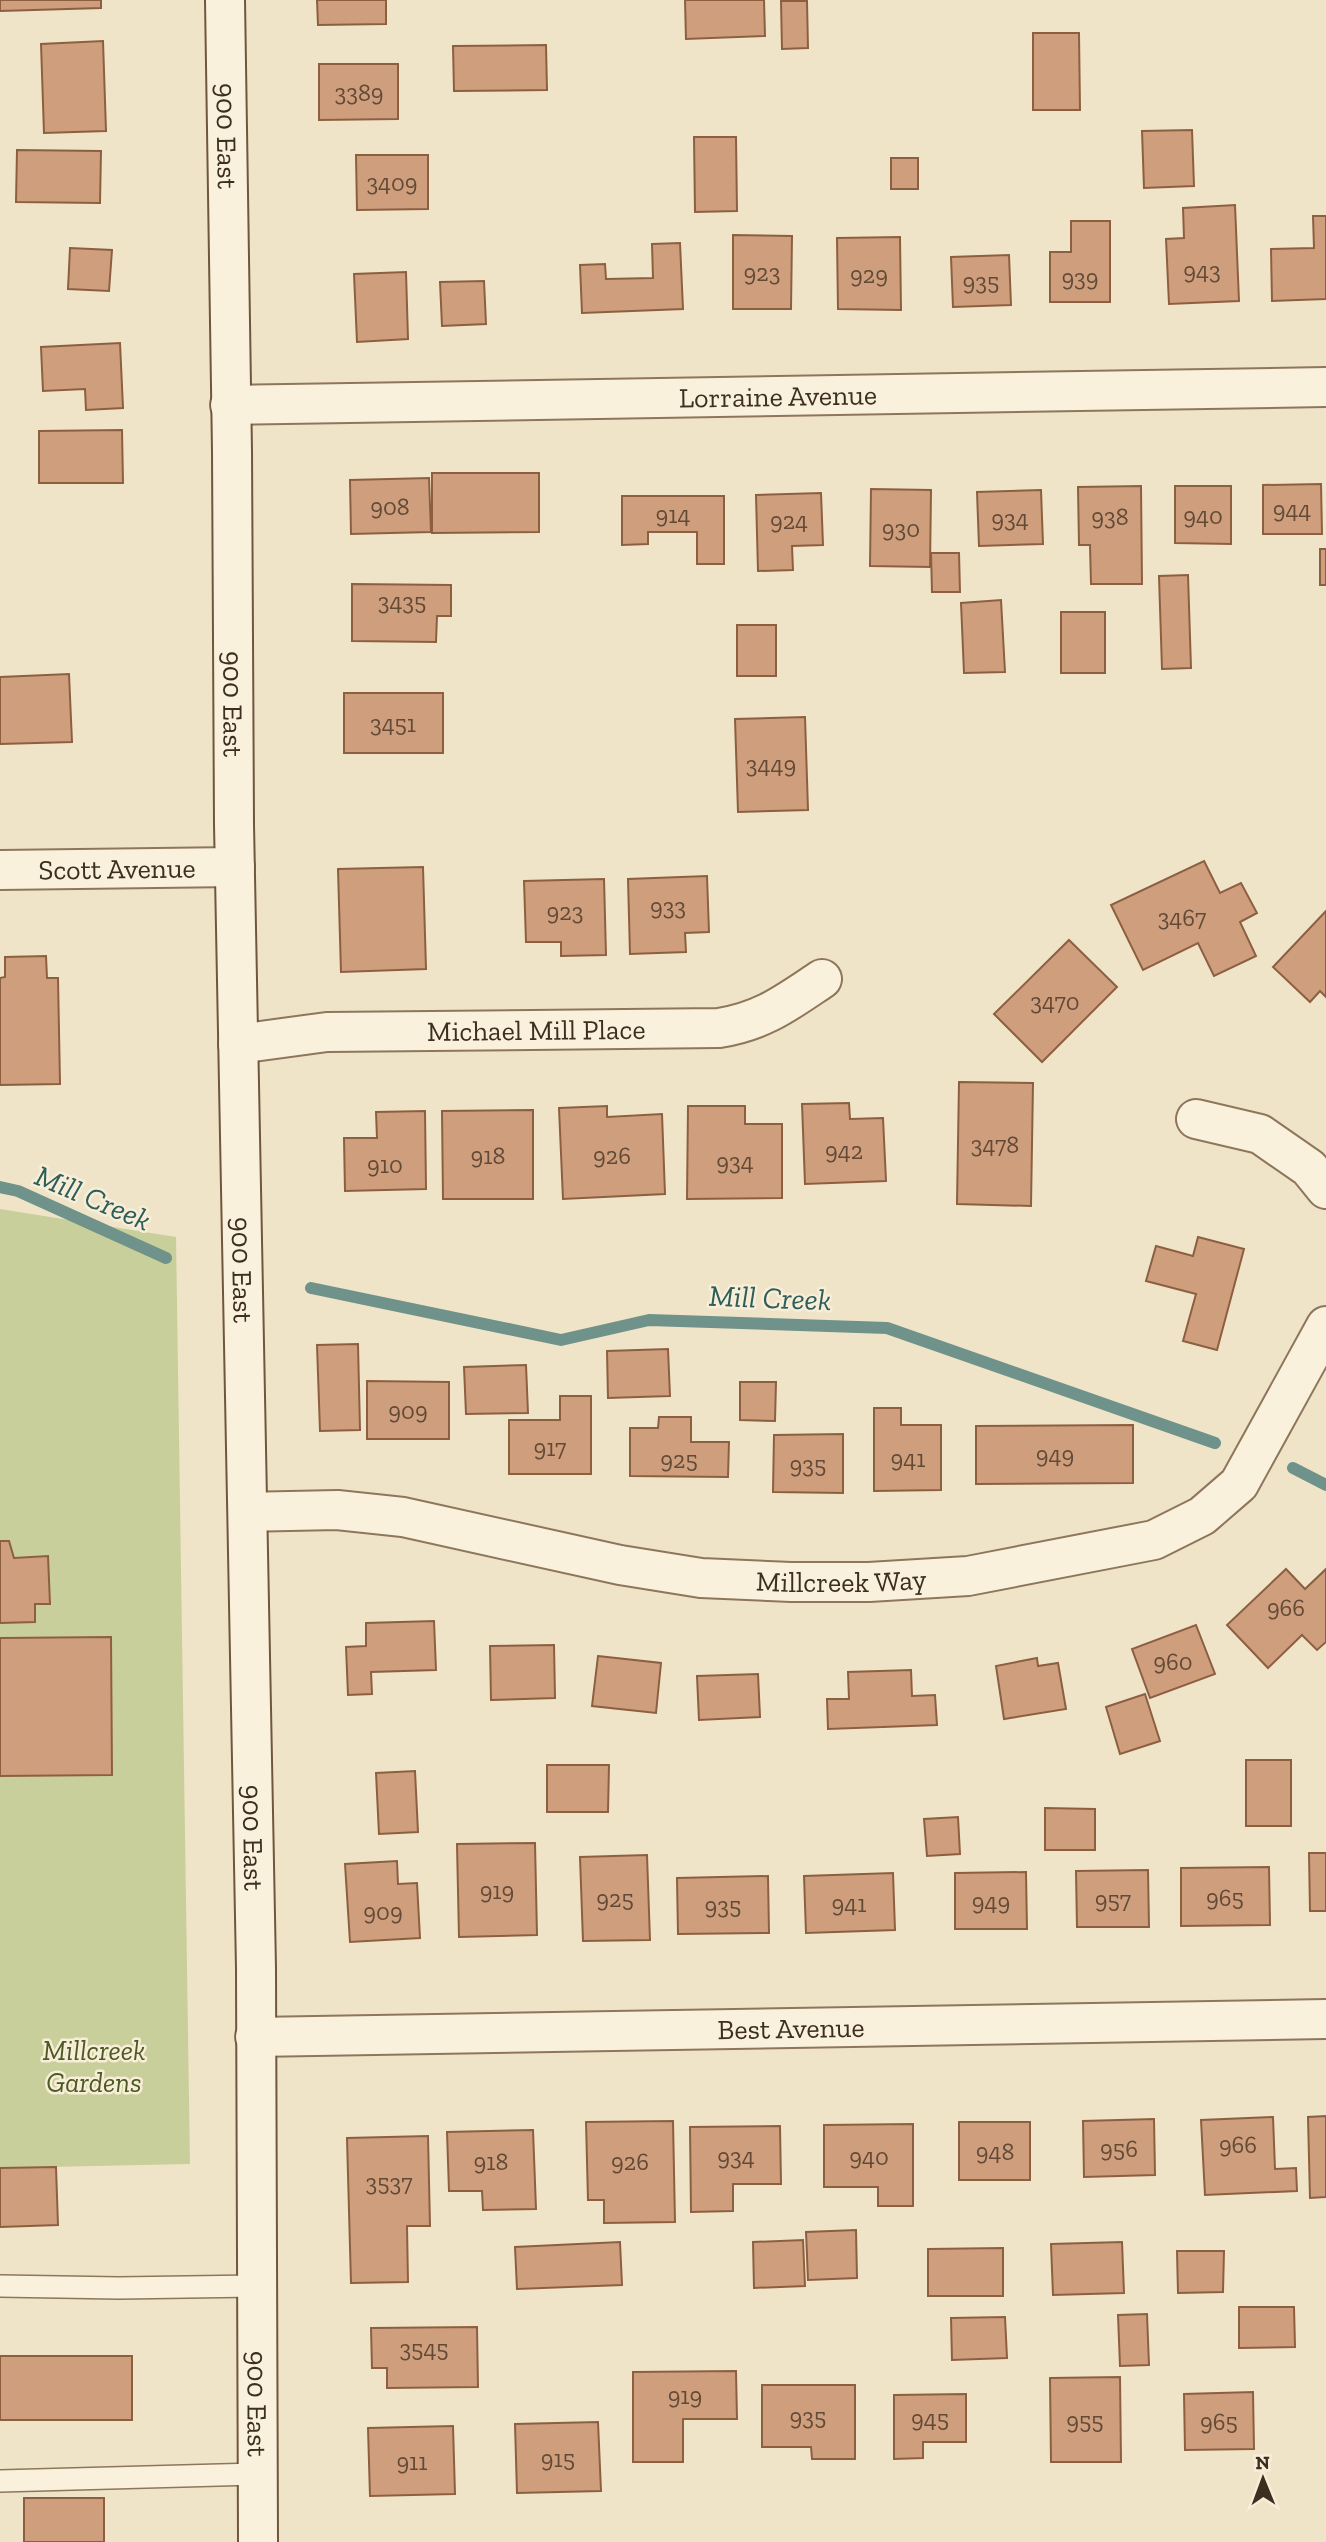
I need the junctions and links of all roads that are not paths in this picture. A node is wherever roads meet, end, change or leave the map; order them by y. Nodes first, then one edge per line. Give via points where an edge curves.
1 (225, 0) edge
2 (1326, 387) edge
3 (230, 405) junction
4 (235, 867) junction
5 (0, 870) edge
6 (822, 979) dead end
7 (238, 1044) junction
8 (1196, 1119) dead end
9 (1326, 1189) edge
10 (1326, 1326) edge
11 (248, 1512) junction
12 (1326, 2019) edge
13 (256, 2037) junction
14 (0, 2286) edge
15 (256, 2286) junction
16 (258, 2474) junction
17 (0, 2481) edge
18 (258, 2542) edge

1 - 3 street, 900 East
2 - 3 street, Lorraine Avenue
3 - 4 street, 900 East
4 - 5 street, Scott Avenue
4 - 7 street, 900 East
6 - 7 street, Michael Mill Place via 764,1016 719,1028 327,1032
7 - 11 street, 900 East
8 - 9 street via 1260,1134 1309,1168
10 - 11 street, Millcreek Way via 1240,1483 1202,1516 1154,1540 981,1574 856,1582 701,1578 620,1565 403,1517 337,1510
11 - 13 street, 900 East
12 - 13 street, Best Avenue
13 - 15 street, 900 East
14 - 15 lane
15 - 16 street, 900 East
16 - 17 lane
16 - 18 street, 900 East

